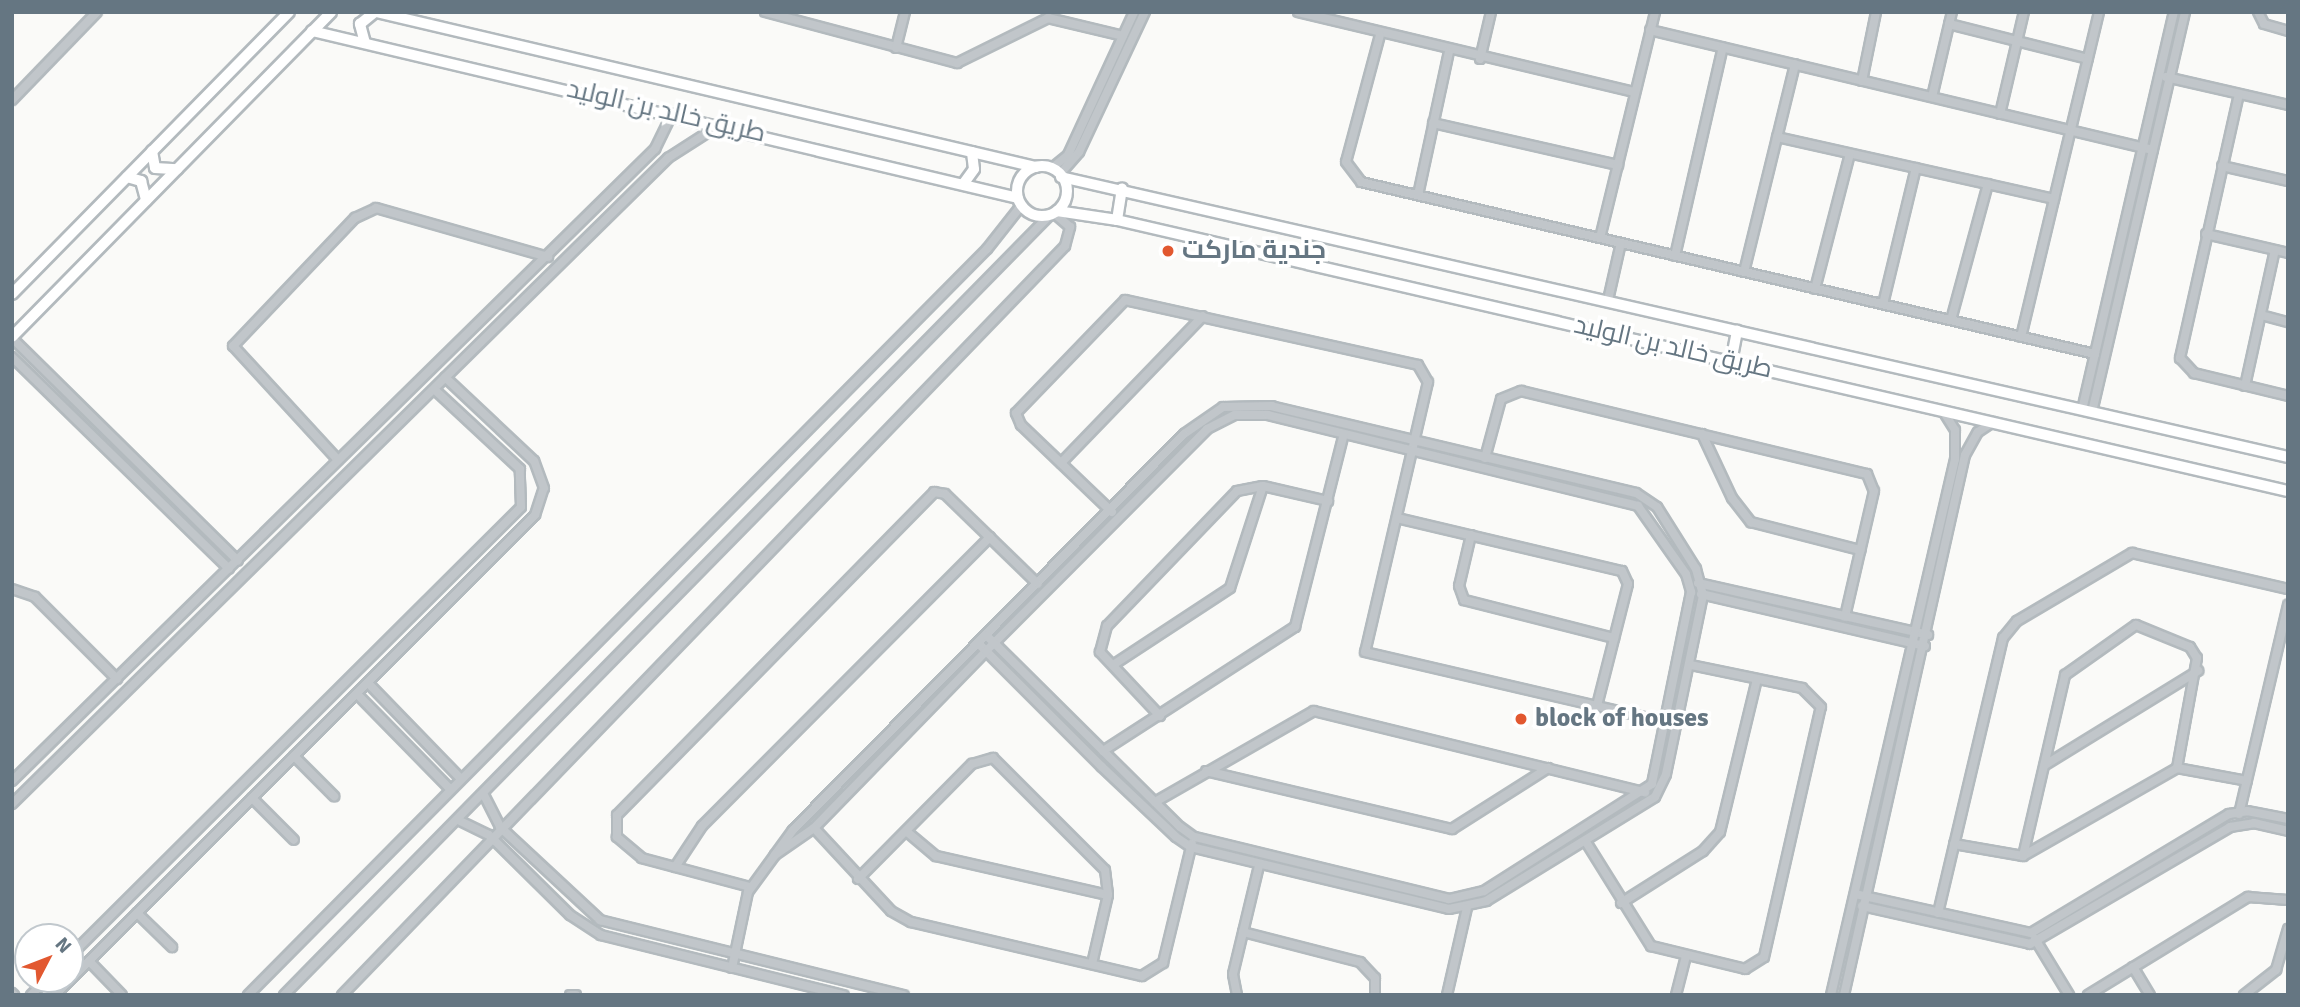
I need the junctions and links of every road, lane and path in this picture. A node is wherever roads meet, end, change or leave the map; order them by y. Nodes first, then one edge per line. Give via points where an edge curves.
1 (97, 12) edge
2 (289, 12) edge
3 (331, 12) edge
4 (375, 12) edge
5 (765, 12) edge
6 (905, 12) edge
7 (1134, 12) edge
8 (1145, 12) edge
9 (1298, 12) edge
10 (1490, 12) edge
11 (1655, 12) edge
12 (1876, 12) edge
13 (1952, 12) edge
14 (2024, 12) edge
15 (2099, 12) edge
16 (2174, 12) edge
17 (2185, 12) edge
18 (2258, 12) edge
19 (1323, 16) edge
20 (1949, 24) junction
21 (1650, 30) junction
22 (312, 31) junction
23 (2288, 31) edge
24 (1380, 35) junction
25 (1124, 36) junction
26 (2017, 41) junction
27 (365, 43) junction
28 (1723, 47) junction
29 (896, 48) junction
30 (1449, 52) junction
31 (1480, 59) junction
32 (2088, 59) junction
33 (1795, 64) junction
34 (2160, 75) junction
35 (2170, 78) junction
36 (1862, 81) junction
37 (1635, 92) junction
38 (2239, 94) junction
39 (1932, 97) junction
40 (12, 100) edge
41 (2288, 105) edge
42 (672, 114) junction
43 (2000, 114) junction
44 (1433, 123) junction
45 (720, 125) junction
46 (2070, 130) junction
47 (1777, 137) junction
48 (2143, 148) junction
49 (2153, 150) junction
50 (152, 151) junction
51 (972, 152) junction
52 (1850, 154) junction
53 (1618, 165) junction
54 (2222, 166) junction
55 (1035, 167) junction
56 (1916, 168) junction
57 (177, 169) junction
58 (1058, 173) junction
59 (127, 177) junction
60 (624, 180) junction
61 (2288, 181) edge
62 (964, 183) junction
63 (1988, 184) junction
64 (1122, 188) junction
65 (634, 191) junction
66 (1418, 195) junction
67 (2054, 199) junction
68 (146, 200) junction
69 (1019, 202) junction
70 (1054, 213) junction
71 (1117, 220) junction
72 (2206, 234) junction
73 (1600, 238) junction
74 (1622, 243) junction
75 (2275, 250) junction
76 (2288, 253) edge
77 (1675, 256) junction
78 (548, 257) junction
79 (1744, 272) junction
80 (1815, 289) junction
81 (12, 294) edge
82 (1608, 300) junction
83 (1883, 304) junction
84 (2260, 315) junction
85 (1203, 316) junction
86 (1951, 320) junction
87 (2288, 322) edge
88 (1737, 331) junction
89 (12, 337) edge
90 (2021, 337) junction
91 (2095, 354) junction
92 (12, 357) edge
93 (1731, 362) junction
94 (446, 377) junction
95 (2245, 386) junction
96 (434, 389) junction
97 (2288, 396) edge
98 (1943, 411) junction
99 (2087, 411) junction
100 (1993, 422) junction
101 (1344, 434) junction
102 (1702, 434) junction
103 (1416, 441) junction
104 (1413, 450) junction
105 (1462, 452) junction
106 (2288, 457) edge
107 (1485, 458) junction
108 (338, 460) junction
109 (1460, 462) junction
110 (1061, 463) junction
111 (1263, 486) junction
112 (2288, 491) edge
113 (1328, 501) junction
114 (1110, 510) junction
115 (1397, 517) junction
116 (1118, 518) junction
117 (1471, 535) junction
118 (990, 537) junction
119 (1860, 550) junction
120 (237, 561) junction
121 (229, 569) junction
122 (1690, 582) junction
123 (1038, 584) junction
124 (1702, 584) junction
125 (12, 589) edge
126 (2288, 589) edge
127 (1691, 592) junction
128 (436, 594) junction
129 (1703, 595) junction
130 (447, 604) junction
131 (2288, 605) edge
132 (1845, 617) junction
133 (1915, 632) junction
134 (1928, 635) junction
135 (986, 636) junction
136 (1614, 638) junction
137 (993, 643) junction
138 (1912, 643) junction
139 (979, 644) junction
140 (1925, 646) junction
141 (986, 651) junction
142 (1691, 665) junction
143 (1113, 666) junction
144 (2198, 671) junction
145 (117, 679) junction
146 (1757, 679) junction
147 (368, 683) junction
148 (357, 694) junction
149 (1597, 706) junction
150 (1160, 716) junction
151 (1667, 723) junction
152 (1677, 725) junction
153 (1103, 751) junction
154 (294, 756) junction
155 (265, 763) junction
156 (2045, 765) junction
157 (1548, 768) junction
158 (2177, 768) junction
159 (1206, 771) junction
160 (276, 774) junction
161 (460, 778) junction
162 (12, 781) edge
163 (2247, 781) junction
164 (450, 789) junction
165 (1645, 792) junction
166 (484, 794) junction
167 (334, 796) dead end
168 (252, 798) junction
169 (1155, 802) junction
170 (12, 804) edge
171 (2240, 811) junction
172 (2288, 819) edge
173 (458, 820) junction
174 (2236, 824) junction
175 (500, 827) junction
176 (814, 828) junction
177 (906, 831) junction
178 (2288, 831) edge
179 (1194, 837) junction
180 (492, 838) junction
181 (294, 840) dead end
182 (1586, 842) junction
183 (1954, 844) junction
184 (1191, 847) junction
185 (775, 856) junction
186 (2023, 856) junction
187 (1259, 866) junction
188 (674, 867) junction
189 (1520, 870) junction
190 (858, 879) junction
191 (1526, 879) junction
192 (556, 882) junction
193 (750, 887) junction
194 (547, 892) junction
195 (1855, 894) junction
196 (1108, 895) junction
197 (1867, 897) junction
198 (2288, 900) edge
199 (1621, 903) junction
200 (1853, 904) junction
201 (1864, 907) junction
202 (1467, 908) junction
203 (138, 913) junction
204 (1938, 913) junction
205 (2288, 929) edge
206 (1243, 932) junction
207 (2031, 933) junction
208 (84, 942) edge
209 (2037, 943) junction
210 (172, 947) dead end
211 (734, 955) junction
212 (1686, 956) junction
213 (89, 961) junction
214 (1092, 964) junction
215 (2133, 967) junction
216 (732, 968) junction
217 (843, 980) junction
218 (853, 983) junction
219 (841, 994) edge
220 (55, 995) edge
221 (122, 995) edge
222 (248, 995) edge
223 (285, 995) edge
224 (342, 995) edge
225 (570, 995) edge
226 (576, 995) edge
227 (850, 995) edge
228 (904, 995) edge
229 (1237, 995) edge
230 (1375, 995) edge
231 (1447, 995) edge
232 (1676, 995) edge
233 (1831, 995) edge
234 (1844, 995) edge
235 (2069, 995) edge
236 (2088, 995) edge
237 (2150, 995) edge
238 (2244, 995) edge

1 - 40 street
2 - 50 street
3 - 22 street
4 - 27 street via 360,24
4 - 51 street, طريق خالد بن الوليد
5 - 29 street
6 - 29 street
7 - 25 street
8 - 58 street via 1079,152
9 - 19 street
10 - 31 street
11 - 21 street
12 - 36 street
13 - 20 street
14 - 26 street
15 - 32 street
16 - 34 street
17 - 35 street
18 - 23 street via 2263,24
19 - 24 street
20 - 26 street
20 - 39 street
21 - 28 street
21 - 37 street
22 - 27 street, طريق خالد بن الوليد
22 - 57 street
24 - 30 street
24 - 66 street via 1348,169 1361,182
25 - 29 street via 1048,18 964,63
25 - 58 street
26 - 32 street
26 - 43 street
27 - 42 street, طريق خالد بن الوليد
28 - 33 street
28 - 77 street
30 - 31 street
30 - 44 street
31 - 37 street
32 - 46 street
33 - 36 street
33 - 47 street
34 - 35 street
34 - 48 street
35 - 38 street
35 - 49 street
36 - 39 street
37 - 53 street
38 - 41 street
38 - 54 street
39 - 43 street
42 - 45 street, طريق خالد بن الوليد
42 - 60 street via 655,149
43 - 46 street
44 - 53 street
44 - 66 street
45 - 62 street, طريق خالد بن الوليد
45 - 65 street via 692,138
46 - 48 street
46 - 67 street
47 - 52 street
47 - 79 street
48 - 49 street
48 - 91 street
49 - 99 street
50 - 57 street via 155,168
50 - 59 street
51 - 55 street, طريق خالد بن الوليد
51 - 62 street via 974,169
52 - 56 street
52 - 80 street
53 - 73 street
54 - 61 street
54 - 72 street
55 - 58 street
55 - 69 street via 1018,182
56 - 63 street
56 - 83 street
57 - 68 street
58 - 64 street, طريق خالد بن الوليد
58 - 70 street via 1067,191
59 - 68 street via 141,181
59 - 81 street
60 - 65 street
60 - 78 street
62 - 69 street, طريق خالد بن الوليد
63 - 67 street
63 - 86 street
64 - 71 street
64 - 82 street, طريق خالد بن الوليد
65 - 94 street
66 - 73 street
67 - 90 street
68 - 89 street
69 - 70 street via 1034,215
69 - 161 street via 987,249
70 - 71 street, طريق خالد بن الوليد
70 - 166 street
70 - 175 street via 1070,227 1065,246
71 - 93 street, طريق خالد بن الوليد
72 - 75 street
72 - 95 street via 2180,358 2194,373
73 - 74 street
74 - 77 street
74 - 82 street
75 - 76 street
75 - 84 street
77 - 79 street
78 - 108 street
78 - 108 street via 376,208 355,218 233,346
79 - 80 street
80 - 83 street
82 - 88 street, طريق خالد بن الوليد
83 - 86 street
84 - 87 street
84 - 95 street
85 - 103 street via 1418,365 1428,382
85 - 110 street
85 - 110 street via 1125,300 1059,363 1016,413
86 - 90 street
88 - 93 street
88 - 99 street, طريق خالد بن الوليد
89 - 120 street
90 - 91 street
91 - 99 street
92 - 121 street
93 - 98 street, طريق خالد بن الوليد
94 - 96 street
94 - 130 street via 534,461 544,488 535,515
95 - 97 street
96 - 128 street via 520,469 525,494 512,519
96 - 170 street
98 - 100 street, طريق خالد بن الوليد
98 - 133 street via 1955,430 1956,452
99 - 106 street, طريق خالد بن الوليد
100 - 112 street, طريق خالد بن الوليد
100 - 134 street via 1972,439 1965,456
101 - 104 street
101 - 113 street
101 - 116 street via 1255,413 1219,421
102 - 107 street via 1513,391 1501,400
102 - 119 street via 1732,498 1751,522
102 - 119 street via 1867,474 1874,491
103 - 104 street
103 - 105 street
103 - 114 street via 1272,406 1234,404 1198,421
104 - 109 street
104 - 115 street
105 - 107 street
105 - 109 street
107 - 124 street via 1644,496 1657,506
108 - 120 street
109 - 122 street via 1638,506
110 - 114 street
111 - 113 street
111 - 143 street via 1230,588
111 - 143 street via 1237,491 1107,626 1098,642
113 - 150 street via 1290,633
114 - 116 street
114 - 123 street
115 - 117 street
115 - 149 street via 1366,652
116 - 137 street
117 - 136 street via 1459,586 1464,600
117 - 136 street via 1622,571 1628,584
118 - 123 street
118 - 188 street via 702,826
118 - 188 street via 945,494 934,492 622,809 615,830 626,848
119 - 132 street
120 - 121 street
121 - 145 street
122 - 124 street
122 - 127 street
123 - 135 street
124 - 129 street
124 - 132 street
125 - 145 street via 35,597
126 - 183 street via 2132,553 2017,621 2003,638
127 - 129 street
127 - 151 street
128 - 130 street
128 - 155 street
129 - 138 street
129 - 142 street
130 - 147 street
131 - 163 street
132 - 133 street
133 - 134 street
133 - 138 street
134 - 140 street
135 - 137 street
135 - 139 street
136 - 149 street
137 - 141 street
137 - 153 street
138 - 140 street
138 - 195 street
139 - 141 street
139 - 185 street via 793,830
140 - 197 street
141 - 176 street
141 - 184 street
142 - 146 street
142 - 152 street
143 - 150 street
144 - 156 street
144 - 156 street via 2190,647 2136,625 2066,675
144 - 158 street
145 - 162 street
146 - 199 street via 1720,832 1703,851
146 - 212 street via 1808,691 1822,714 1764,957 1745,969
147 - 148 street
147 - 161 street
148 - 154 street
148 - 164 street
149 - 151 street
150 - 153 street
151 - 152 street
151 - 165 street
152 - 182 street via 1655,797
153 - 169 street
154 - 160 street
154 - 167 street
155 - 160 street
155 - 208 street
156 - 186 street
157 - 159 street via 1314,711
157 - 159 street via 1452,829
157 - 165 street
158 - 163 street
158 - 186 street
159 - 169 street
160 - 168 street
161 - 164 street
163 - 171 street
164 - 222 street
165 - 189 street
166 - 173 street
166 - 175 street
168 - 181 street
168 - 203 street
169 - 179 street
171 - 172 street
171 - 174 street
171 - 207 street
173 - 180 street
173 - 223 street
174 - 178 street
174 - 209 street
175 - 180 street
175 - 192 street
176 - 185 street
176 - 190 street
177 - 190 street
177 - 196 street via 936,856
177 - 196 street via 972,764 993,758 1098,858
179 - 184 street
179 - 189 street via 1434,897 1484,891
180 - 194 street
180 - 224 street
182 - 191 street
182 - 199 street
183 - 186 street
183 - 204 street
184 - 187 street
184 - 214 street via 1160,969 1142,976
185 - 193 street
187 - 202 street via 1431,907
187 - 206 street
188 - 193 street
189 - 191 street
190 - 214 street via 911,922
191 - 202 street
192 - 194 street
192 - 211 street via 611,925
193 - 211 street
194 - 216 street via 601,935
195 - 197 street
195 - 200 street
196 - 214 street
197 - 201 street
197 - 204 street
198 - 215 street via 2248,897
199 - 212 street via 1651,946
200 - 201 street
200 - 233 street
201 - 209 street
201 - 234 street
202 - 231 street
203 - 210 street
203 - 213 street
204 - 207 street
205 - 238 street via 2276,970
206 - 229 street via 1232,982
206 - 230 street via 1360,962 1375,978
207 - 209 street
209 - 235 street
211 - 216 street
211 - 217 street
212 - 232 street
213 - 220 street
213 - 221 street
215 - 236 street
215 - 237 street
216 - 219 street
217 - 218 street
217 - 219 street
218 - 227 street
218 - 228 street
225 - 226 street

